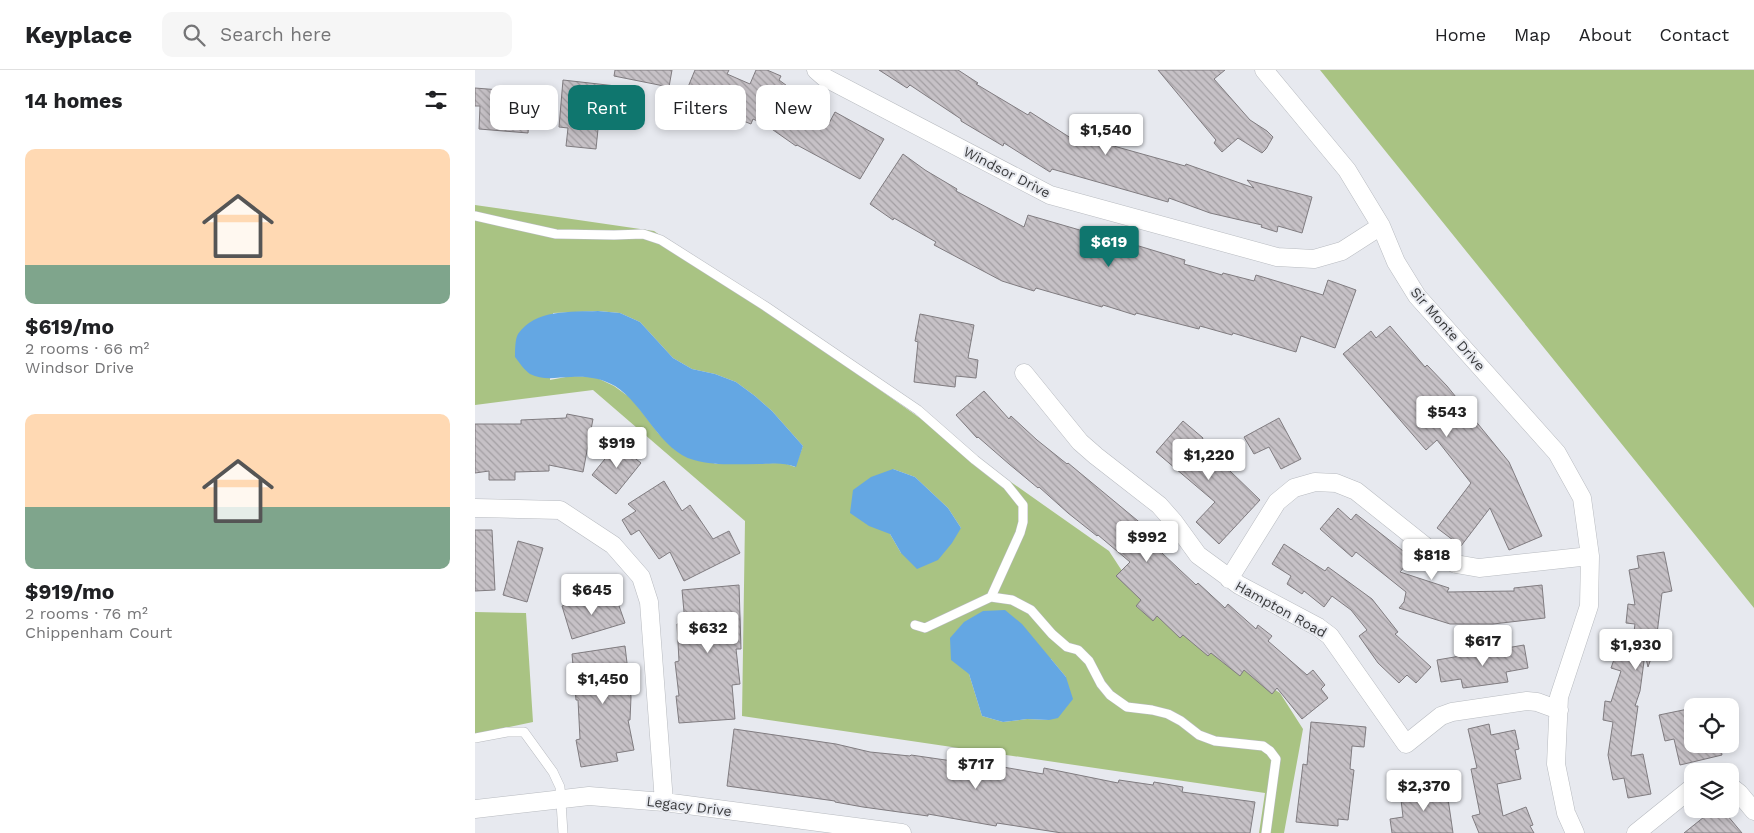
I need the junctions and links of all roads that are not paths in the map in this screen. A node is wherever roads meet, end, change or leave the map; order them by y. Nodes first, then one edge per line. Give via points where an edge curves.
1 (816, 70) edge
2 (1264, 70) edge
3 (475, 216) edge
4 (1381, 226) junction
5 (1024, 373) dead end
6 (475, 508) edge
7 (1590, 556) junction
8 (1229, 579) junction
9 (991, 596) junction
10 (915, 625) dead end
11 (1559, 710) junction
12 (475, 738) edge
13 (1739, 793) edge
14 (1684, 795) edge
15 (562, 799) junction
16 (664, 802) junction
17 (475, 809) edge
18 (1754, 811) edge
19 (563, 833) edge
20 (902, 833) edge
21 (1266, 833) edge
22 (1575, 833) edge
23 (1636, 833) edge

1 - 4 street, Windsor Drive via 1059,198 1277,256 1314,259 1342,251
2 - 4 street, Sir Monte Drive via 1347,170
3 - 9 lane via 556,234 643,234 661,240 918,410 1007,484 1023,505 1020,533
4 - 7 street, Sir Monte Drive via 1396,262 1417,296 1557,453 1582,498
5 - 8 street, Hampton Road via 1083,446 1159,505 1199,555
6 - 16 street via 560,510 613,545 641,577 649,602
7 - 8 street via 1487,567 1463,566 1435,554 1350,488 1336,483 1315,482 1294,488 1277,502
7 - 11 street, Sir Monte Drive via 1589,606 1559,697
8 - 11 street, Hampton Road via 1330,636 1407,744 1452,712 1530,701
9 - 10 lane via 925,628
9 - 21 lane via 1012,600 1031,610 1067,647 1079,650 1110,695 1127,708 1168,714 1199,735 1215,741 1253,744 1270,751 1276,759
11 - 22 street, Sir Monte Drive via 1556,764 1566,813
12 - 15 lane via 524,732 553,772
13 - 18 street
14 - 23 street
15 - 16 street, Legacy Drive via 589,796
15 - 17 street, Legacy Drive
15 - 19 lane
16 - 20 street, Legacy Drive

